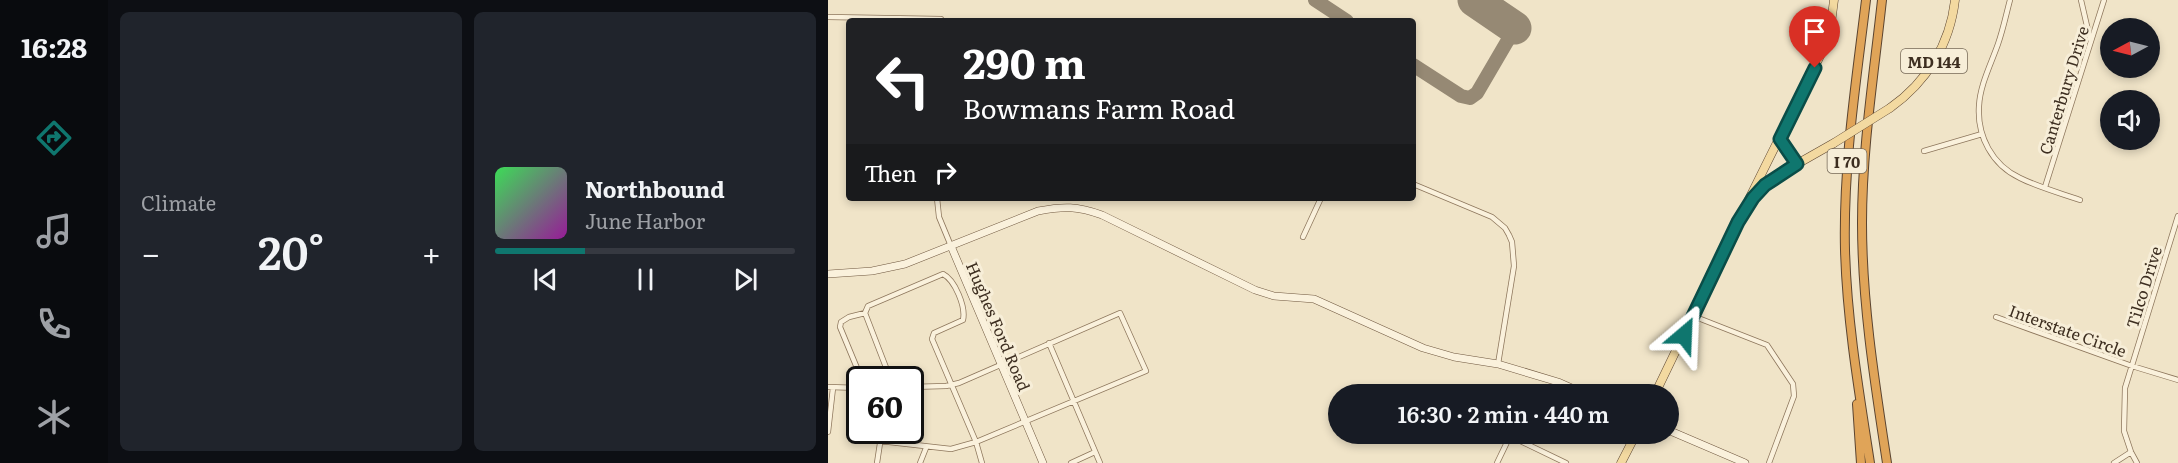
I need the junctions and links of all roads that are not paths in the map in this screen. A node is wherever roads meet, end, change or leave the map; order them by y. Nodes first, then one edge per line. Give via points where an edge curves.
1 (1866, 0) edge
2 (1882, 0) edge
3 (1955, 0) edge
4 (2010, 0) edge
5 (2081, 0) edge
6 (2104, 0) edge
7 (1834, 1) edge
8 (828, 17) edge
9 (865, 18) edge
10 (2091, 42) junction
11 (1982, 134) junction
12 (1780, 139) junction
13 (1924, 151) dead end
14 (1797, 164) junction
15 (1416, 185) edge
16 (2045, 187) junction
17 (2080, 200) dead end
18 (936, 201) edge
19 (1320, 201) edge
20 (2178, 216) edge
21 (1738, 222) junction
22 (1303, 237) dead end
23 (951, 246) junction
24 (828, 274) edge
25 (865, 313) junction
26 (1693, 316) junction
27 (1996, 317) dead end
28 (1049, 344) junction
29 (1001, 364) junction
30 (1498, 364) junction
31 (856, 366) edge
32 (885, 366) edge
33 (2132, 366) junction
34 (1856, 367) junction
35 (2178, 380) edge
36 (1562, 384) edge
37 (1660, 384) edge
38 (951, 385) junction
39 (924, 386) edge
40 (830, 387) edge
41 (846, 388) edge
42 (1074, 401) junction
43 (1025, 422) junction
44 (1882, 428) junction
45 (828, 432) edge
46 (1679, 435) edge
47 (976, 442) junction
48 (880, 444) edge
49 (900, 444) edge
50 (1631, 444) edge
51 (926, 448) junction
52 (1095, 452) junction
53 (2131, 452) junction
54 (877, 463) edge
55 (920, 463) edge
56 (982, 463) edge
57 (1043, 463) edge
58 (1071, 463) edge
59 (1100, 463) edge
60 (1497, 463) edge
61 (1566, 463) edge
62 (1621, 463) edge
63 (1745, 463) edge
64 (1769, 463) edge
65 (1861, 463) edge
66 (1870, 463) edge
67 (1887, 463) edge
68 (1893, 463) edge
69 (2114, 463) edge
70 (2137, 463) edge

1 - 34 highway, I 70 via 1846,190 1846,269
2 - 44 highway, I 70 via 1862,220 1866,295
3 - 14 main road, MD 144, bridge via 1948,31 1930,68 1912,89 1890,108
4 - 11 street via 1984,82 1979,106
5 - 10 street
6 - 10 street, Canterbury Drive
7 - 12 main road via 1823,50
8 - 9 street
10 - 16 street, Canterbury Drive
11 - 13 street
11 - 16 street via 1988,150 2003,167 2019,178
12 - 14 main road
12 - 21 main road
14 - 21 main road, MD 144 via 1759,191
15 - 30 street via 1492,217 1509,235 1514,266
16 - 17 street
18 - 23 street, Hughes Ford Road
19 - 22 street
20 - 33 street, Tilco Drive
21 - 26 main road, MD 144
23 - 24 main road via 905,264
23 - 29 main road, Hughes Ford Road
23 - 30 main road via 1038,211 1081,207 1255,290 1274,296 1314,299 1423,348
25 - 31 street via 841,321 840,327
25 - 32 street
25 - 38 street via 868,306 943,274 949,277 965,312 963,320 934,333 932,339
26 - 37 main road, MD 144
26 - 64 street via 1767,345 1793,384 1794,396
27 - 33 street, Interstate Circle
28 - 29 street
28 - 42 street
28 - 42 street via 1120,313 1146,371
29 - 38 street
29 - 43 main road, Hughes Ford Road
30 - 36 main road
33 - 35 street
33 - 53 street, Tilco Drive via 2123,408 2124,431
34 - 65 highway
34 - 66 highway, I 70
38 - 39 street
38 - 47 street
40 - 41 street
40 - 45 street
42 - 43 street
42 - 52 street
43 - 47 street
43 - 57 main road, Hughes Ford Road
44 - 67 highway, I 70
44 - 68 highway
46 - 63 main road
47 - 51 street via 951,449
47 - 56 street
48 - 54 street
49 - 51 street
50 - 62 main road
51 - 55 street
52 - 58 street
52 - 59 street
53 - 69 street
53 - 70 street, Tilco Drive
60 - 61 street via 1510,436

